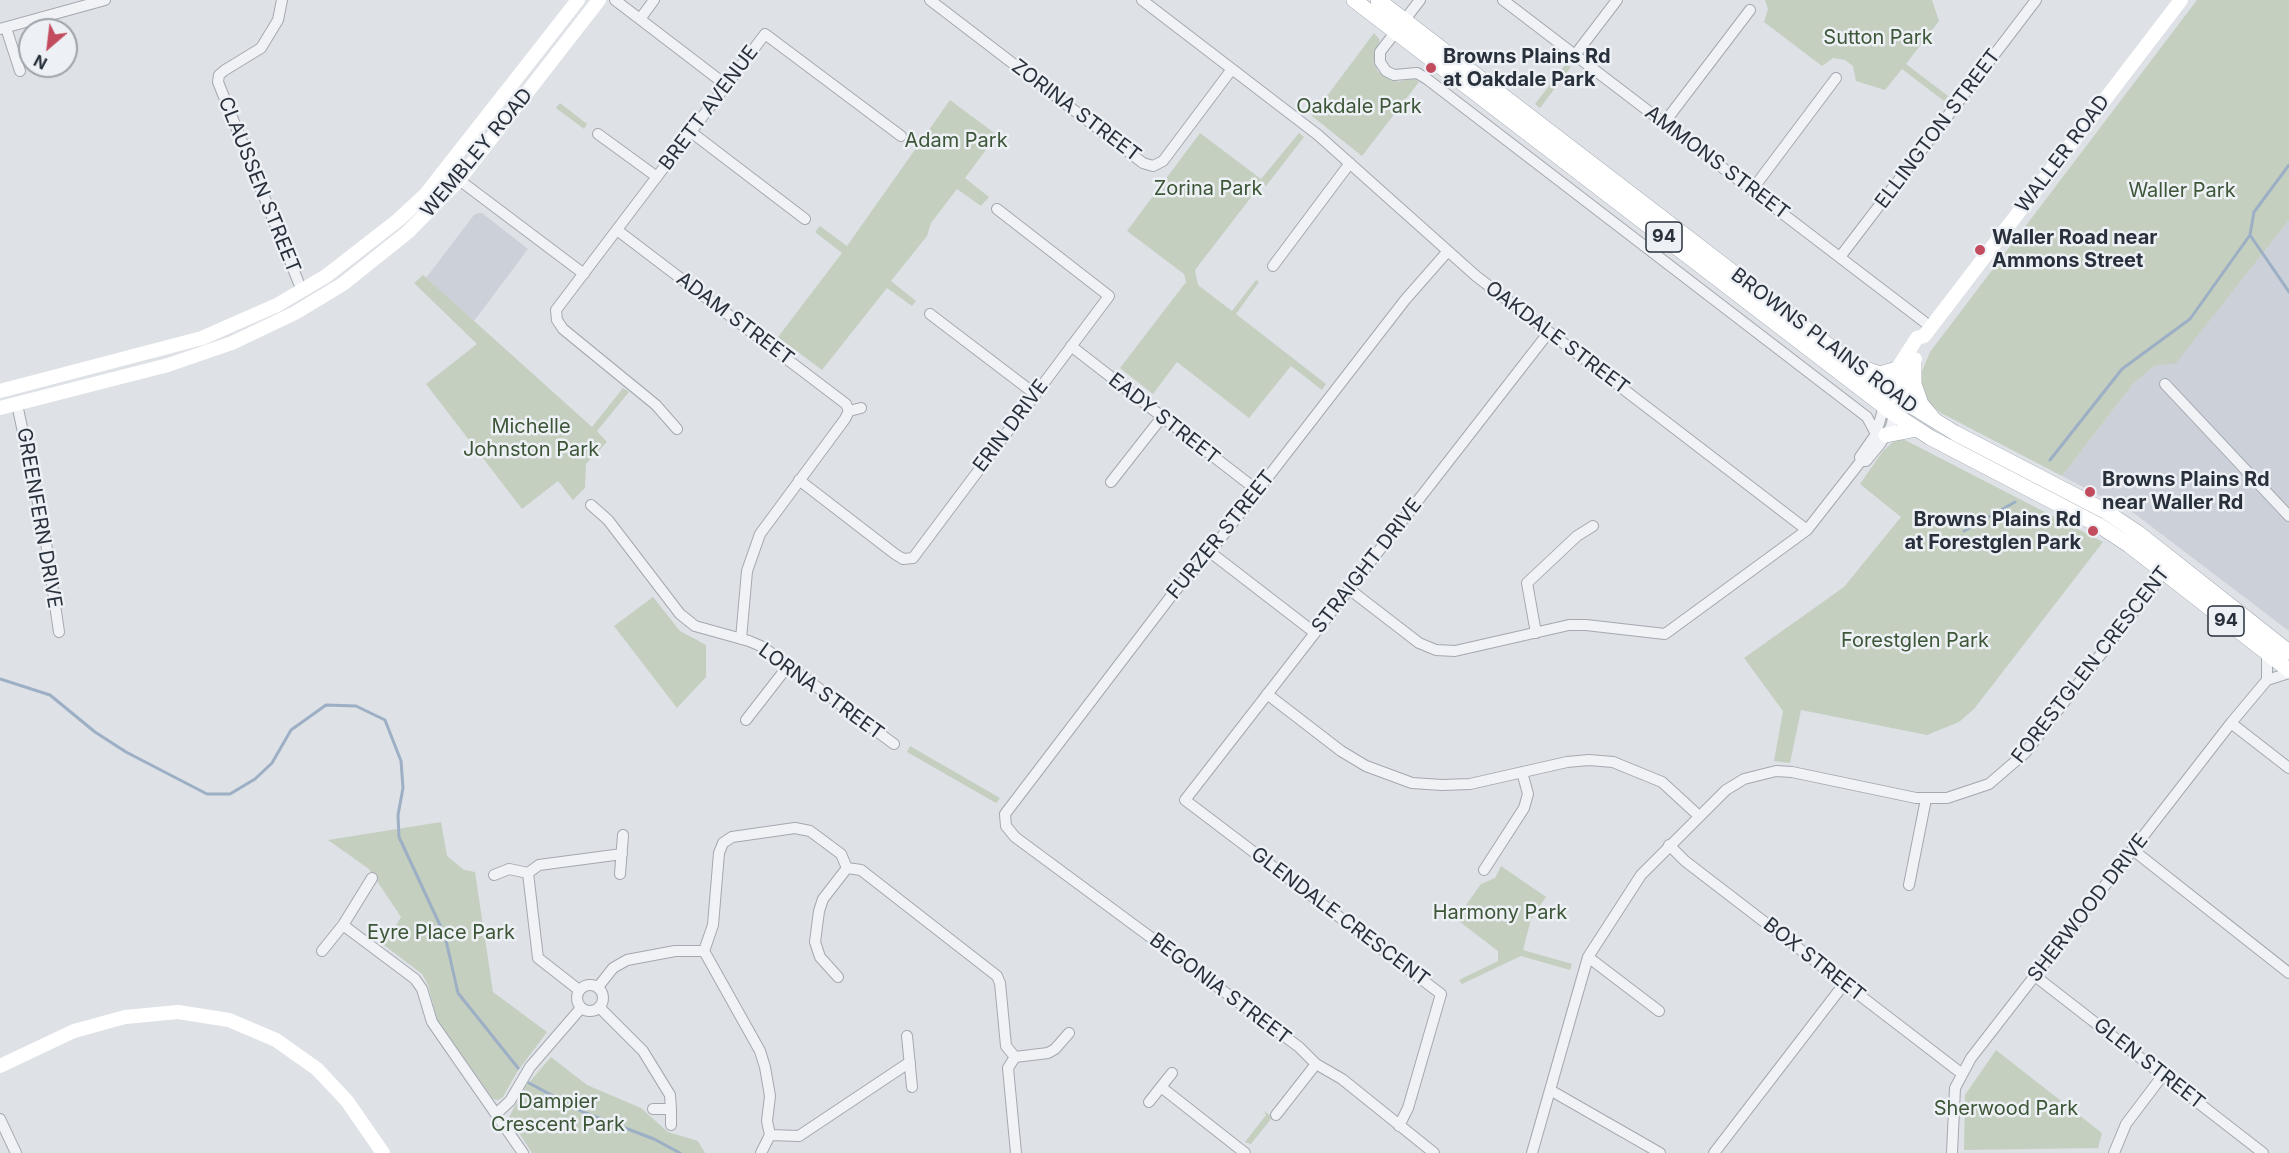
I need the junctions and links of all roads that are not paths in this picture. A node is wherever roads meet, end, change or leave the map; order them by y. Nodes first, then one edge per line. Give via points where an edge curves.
1 (105, 0) edge
2 (282, 0) edge
3 (578, 0) edge
4 (599, 0) edge
5 (615, 0) edge
6 (654, 0) edge
7 (930, 0) edge
8 (1142, 0) edge
9 (1354, 0) edge
10 (1378, 0) edge
11 (1420, 0) edge
12 (1503, 0) edge
13 (1617, 0) edge
14 (2036, 0) edge
15 (2181, 0) edge
16 (1750, 10) dead end
17 (640, 19) junction
18 (1400, 26) junction
19 (3, 28) edge
20 (1575, 55) junction
21 (18, 66) edge
22 (1232, 69) junction
23 (1836, 78) dead end
24 (726, 85) junction
25 (1664, 123) junction
26 (691, 132) junction
27 (598, 134) dead end
28 (901, 136) dead end
29 (1350, 163) junction
30 (446, 170) junction
31 (657, 177) junction
32 (459, 180) junction
33 (1752, 190) junction
34 (998, 209) dead end
35 (805, 219) dead end
36 (617, 230) junction
37 (1448, 251) junction
38 (1840, 257) junction
39 (1273, 266) dead end
40 (584, 274) junction
41 (302, 291) junction
42 (930, 314) dead end
43 (1928, 331) junction
44 (1550, 332) junction
45 (1071, 346) junction
46 (1914, 360) junction
47 (1849, 362) junction
48 (1897, 369) junction
49 (59, 377) junction
50 (2165, 384) dead end
51 (0, 391) edge
52 (62, 392) junction
53 (1035, 394) junction
54 (1891, 403) junction
55 (17, 404) junction
56 (0, 408) edge
57 (861, 408) dead end
58 (849, 411) junction
59 (1162, 417) junction
60 (1937, 423) junction
61 (676, 429) dead end
62 (1917, 429) junction
63 (1881, 435) junction
64 (799, 480) junction
65 (1111, 482) dead end
66 (1258, 491) junction
67 (591, 506) dead end
68 (2289, 516) edge
69 (1593, 526) dead end
70 (1807, 530) junction
71 (1210, 552) junction
72 (2169, 567) junction
73 (1349, 590) junction
74 (59, 632) dead end
75 (1315, 633) junction
76 (1536, 633) junction
77 (741, 639) junction
78 (2289, 652) edge
79 (2267, 653) junction
80 (788, 666) junction
81 (2289, 671) edge
82 (2267, 680) junction
83 (1267, 694) junction
84 (746, 720) dead end
85 (2231, 723) junction
86 (894, 744) dead end
87 (2289, 768) edge
88 (1522, 772) junction
89 (1926, 798) junction
90 (1185, 800) joint
91 (1700, 816) junction
92 (1006, 826) joint
93 (623, 836) dead end
94 (1669, 845) junction
95 (2133, 850) junction
96 (621, 854) junction
97 (847, 868) junction
98 (1484, 870) dead end
99 (528, 873) junction
100 (620, 874) dead end
101 (494, 875) dead end
102 (372, 878) dead end
103 (1909, 885) dead end
104 (342, 925) junction
105 (322, 951) dead end
106 (704, 951) junction
107 (1588, 957) junction
108 (2289, 973) edge
109 (2035, 976) junction
110 (838, 977) dead end
111 (1844, 984) junction
112 (598, 987) junction
113 (579, 990) junction
114 (599, 1007) junction
115 (581, 1008) junction
116 (1659, 1011) dead end
117 (1068, 1033) dead end
118 (907, 1036) dead end
119 (1015, 1057) junction
120 (910, 1062) junction
121 (1316, 1064) junction
122 (0, 1066) edge
123 (1172, 1073) dead end
124 (1961, 1073) junction
125 (2163, 1076) junction
126 (912, 1087) dead end
127 (1161, 1087) junction
128 (1550, 1090) junction
129 (1149, 1102) dead end
130 (653, 1109) dead end
131 (671, 1109) junction
132 (497, 1113) junction
133 (1276, 1115) dead end
134 (0, 1119) edge
135 (671, 1125) dead end
136 (1399, 1126) junction
137 (770, 1135) junction
138 (1242, 1152) edge
139 (16, 1153) edge
140 (383, 1153) edge
141 (523, 1153) edge
142 (761, 1153) edge
143 (1016, 1153) edge
144 (1434, 1153) edge
145 (1532, 1153) edge
146 (1660, 1153) edge
147 (1714, 1153) edge
148 (1952, 1153) edge
149 (2114, 1153) edge
150 (2263, 1153) edge

1 - 19 street
2 - 41 street, CLAUSSEN STREET via 278,20 261,48 225,70 218,82
3 - 30 main road, WEMBLEY ROAD
4 - 32 main road, WEMBLEY ROAD
5 - 17 street
6 - 17 street
7 - 22 street, ZORINA STREET via 1143,163 1153,166 1163,161
8 - 22 street, OAKDALE STREET
9 - 18 main road, BROWNS PLAINS ROAD / 94
10 - 18 main road, BROWNS PLAINS ROAD / 94
11 - 18 street
12 - 20 street, AMMONS STREET
13 - 20 street
14 - 38 street, ELLINGTON STREET
15 - 43 main road, WALLER ROAD
16 - 25 street
17 - 24 street
18 - 47 main road, BROWNS PLAINS ROAD / 94
18 - 54 main road, BROWNS PLAINS ROAD / 94
18 - 63 street, BROWNS PLAINS ROAD via 1379,56 1386,72 1418,73 1428,79 1872,421
19 - 21 street
20 - 25 street, AMMONS STREET
22 - 29 street, OAKDALE STREET
23 - 33 street
24 - 26 street, BRETT AVENUE
24 - 28 street, BRETT AVENUE via 765,34
25 - 33 street, AMMONS STREET
26 - 31 street, BRETT AVENUE
26 - 35 street
27 - 31 street
29 - 37 street, OAKDALE STREET
29 - 39 street
30 - 32 street
30 - 41 main road, WEMBLEY ROAD via 398,220
31 - 36 street, BRETT AVENUE
32 - 40 street
32 - 52 main road, WEMBLEY ROAD via 379,257 295,314 195,356
33 - 38 street, AMMONS STREET
34 - 45 street, ERIN DRIVE via 1109,296
36 - 40 street, BRETT AVENUE
36 - 58 street, ADAM STREET via 846,404
37 - 44 street, OAKDALE STREET
37 - 66 street, FURZER STREET via 1405,300
38 - 43 street, AMMONS STREET
40 - 61 street, BRETT AVENUE via 556,310 557,320 656,405
41 - 49 main road, WEMBLEY ROAD via 202,338
42 - 53 street
43 - 46 main road, WALLER ROAD
43 - 48 main road, WALLER ROAD via 1917,338
44 - 70 street, OAKDALE STREET
44 - 73 street, STRAIGHT DRIVE
45 - 53 street, ERIN DRIVE
45 - 59 street, EADY STREET
46 - 54 main road, WALLER ROAD
46 - 60 main road via 1913,377 1921,404
47 - 48 main road via 1880,374
47 - 54 main road, BROWNS PLAINS ROAD / 94
48 - 54 main road, WALLER ROAD
49 - 51 main road, WEMBLEY ROAD
49 - 52 main road
50 - 68 street
52 - 55 main road, WEMBLEY ROAD
53 - 64 street, ERIN DRIVE via 913,558 903,559 895,554
54 - 60 main road, BROWNS PLAINS ROAD / 94
54 - 62 main road, BROWNS PLAINS ROAD / 94
54 - 63 street
55 - 56 main road, WEMBLEY ROAD
55 - 74 street, GREENFERN DRIVE via 45,536
57 - 58 street
58 - 64 street
59 - 65 street
59 - 66 street, EADY STREET
60 - 72 main road, BROWNS PLAINS ROAD / 94 via 2105,511
62 - 63 main road
62 - 72 main road, BROWNS PLAINS ROAD / 94
63 - 70 street via 1866,461 1861,461
64 - 77 street via 760,534 751,554
66 - 71 street, FURZER STREET
67 - 77 street, LORNA STREET via 608,520 680,614 709,632
69 - 76 street via 1527,582
70 - 76 street via 1665,634 1586,624
71 - 75 street
71 - 92 street, FURZER STREET via 1175,591 1005,813
72 - 78 main road, BROWNS PLAINS ROAD / 94
72 - 79 main road, BROWNS PLAINS ROAD / 94
72 - 89 street, FORESTGLEN CRESCENT via 2025,753 2006,772 1969,793
73 - 75 street, STRAIGHT DRIVE
73 - 76 street via 1419,643 1436,650 1455,651
75 - 83 street, STRAIGHT DRIVE
77 - 80 street, LORNA STREET via 763,647
79 - 81 main road, BROWNS PLAINS ROAD / 94
79 - 82 street
80 - 84 street
80 - 86 street, LORNA STREET
81 - 82 street
82 - 85 street, SHERWOOD DRIVE
83 - 88 street via 1341,751 1366,766 1404,780 1470,784
83 - 90 street, STRAIGHT DRIVE
85 - 87 street
85 - 95 street, SHERWOOD DRIVE
88 - 91 street via 1567,762 1613,762 1662,782
88 - 98 street via 1528,794 1524,808
89 - 91 street, FORESTGLEN CRESCENT via 1776,771 1744,779 1726,790
89 - 103 street
90 - 136 street, GLENDALE CRESCENT via 1441,994 1408,1108
91 - 94 street, FORESTGLEN CRESCENT
92 - 121 street, BEGONIA STREET via 1015,837 1299,1047
93 - 96 street
94 - 107 street, FORESTGLEN CRESCENT via 1641,874
94 - 111 street, BOX STREET
95 - 108 street
95 - 109 street, SHERWOOD DRIVE
96 - 99 street via 538,864
96 - 100 street
97 - 106 street via 841,854 803,829 732,837 723,843 719,853 713,925
97 - 110 street via 824,899 815,942 820,957
97 - 119 street via 861,870 991,969 1000,983 1006,1046
99 - 101 street via 508,869
99 - 113 street via 538,958
102 - 104 street
104 - 105 street
104 - 132 street via 415,979 432,1022
106 - 112 street via 675,951 627,960 613,968
106 - 137 street via 760,1051 768,1083
107 - 116 street
107 - 128 street, FORESTGLEN CRESCENT
109 - 124 street, SHERWOOD DRIVE
109 - 125 street, GLEN STREET
111 - 124 street, BOX STREET
111 - 147 street
112 - 113 street via 590,985
112 - 114 street via 603,999
113 - 115 street via 577,1001
114 - 115 street via 588,1011
114 - 131 street via 643,1052 670,1095
115 - 132 street
117 - 119 street via 1048,1053
118 - 120 street
119 - 143 street via 1008,1068
120 - 126 street
120 - 137 street via 799,1136
121 - 133 street
121 - 136 street, BEGONIA STREET
122 - 140 main road via 74,1031 125,1017 178,1012 229,1020 276,1040 317,1069 347,1101
123 - 127 street
124 - 148 street, SHERWOOD DRIVE via 1952,1103
125 - 149 street via 2126,1124
125 - 150 street, GLEN STREET
127 - 129 street
127 - 138 street
128 - 145 street, FORESTGLEN CRESCENT
128 - 146 street
130 - 131 street
131 - 135 street
132 - 141 street
134 - 139 street
136 - 144 street, BEGONIA STREET
137 - 142 street

